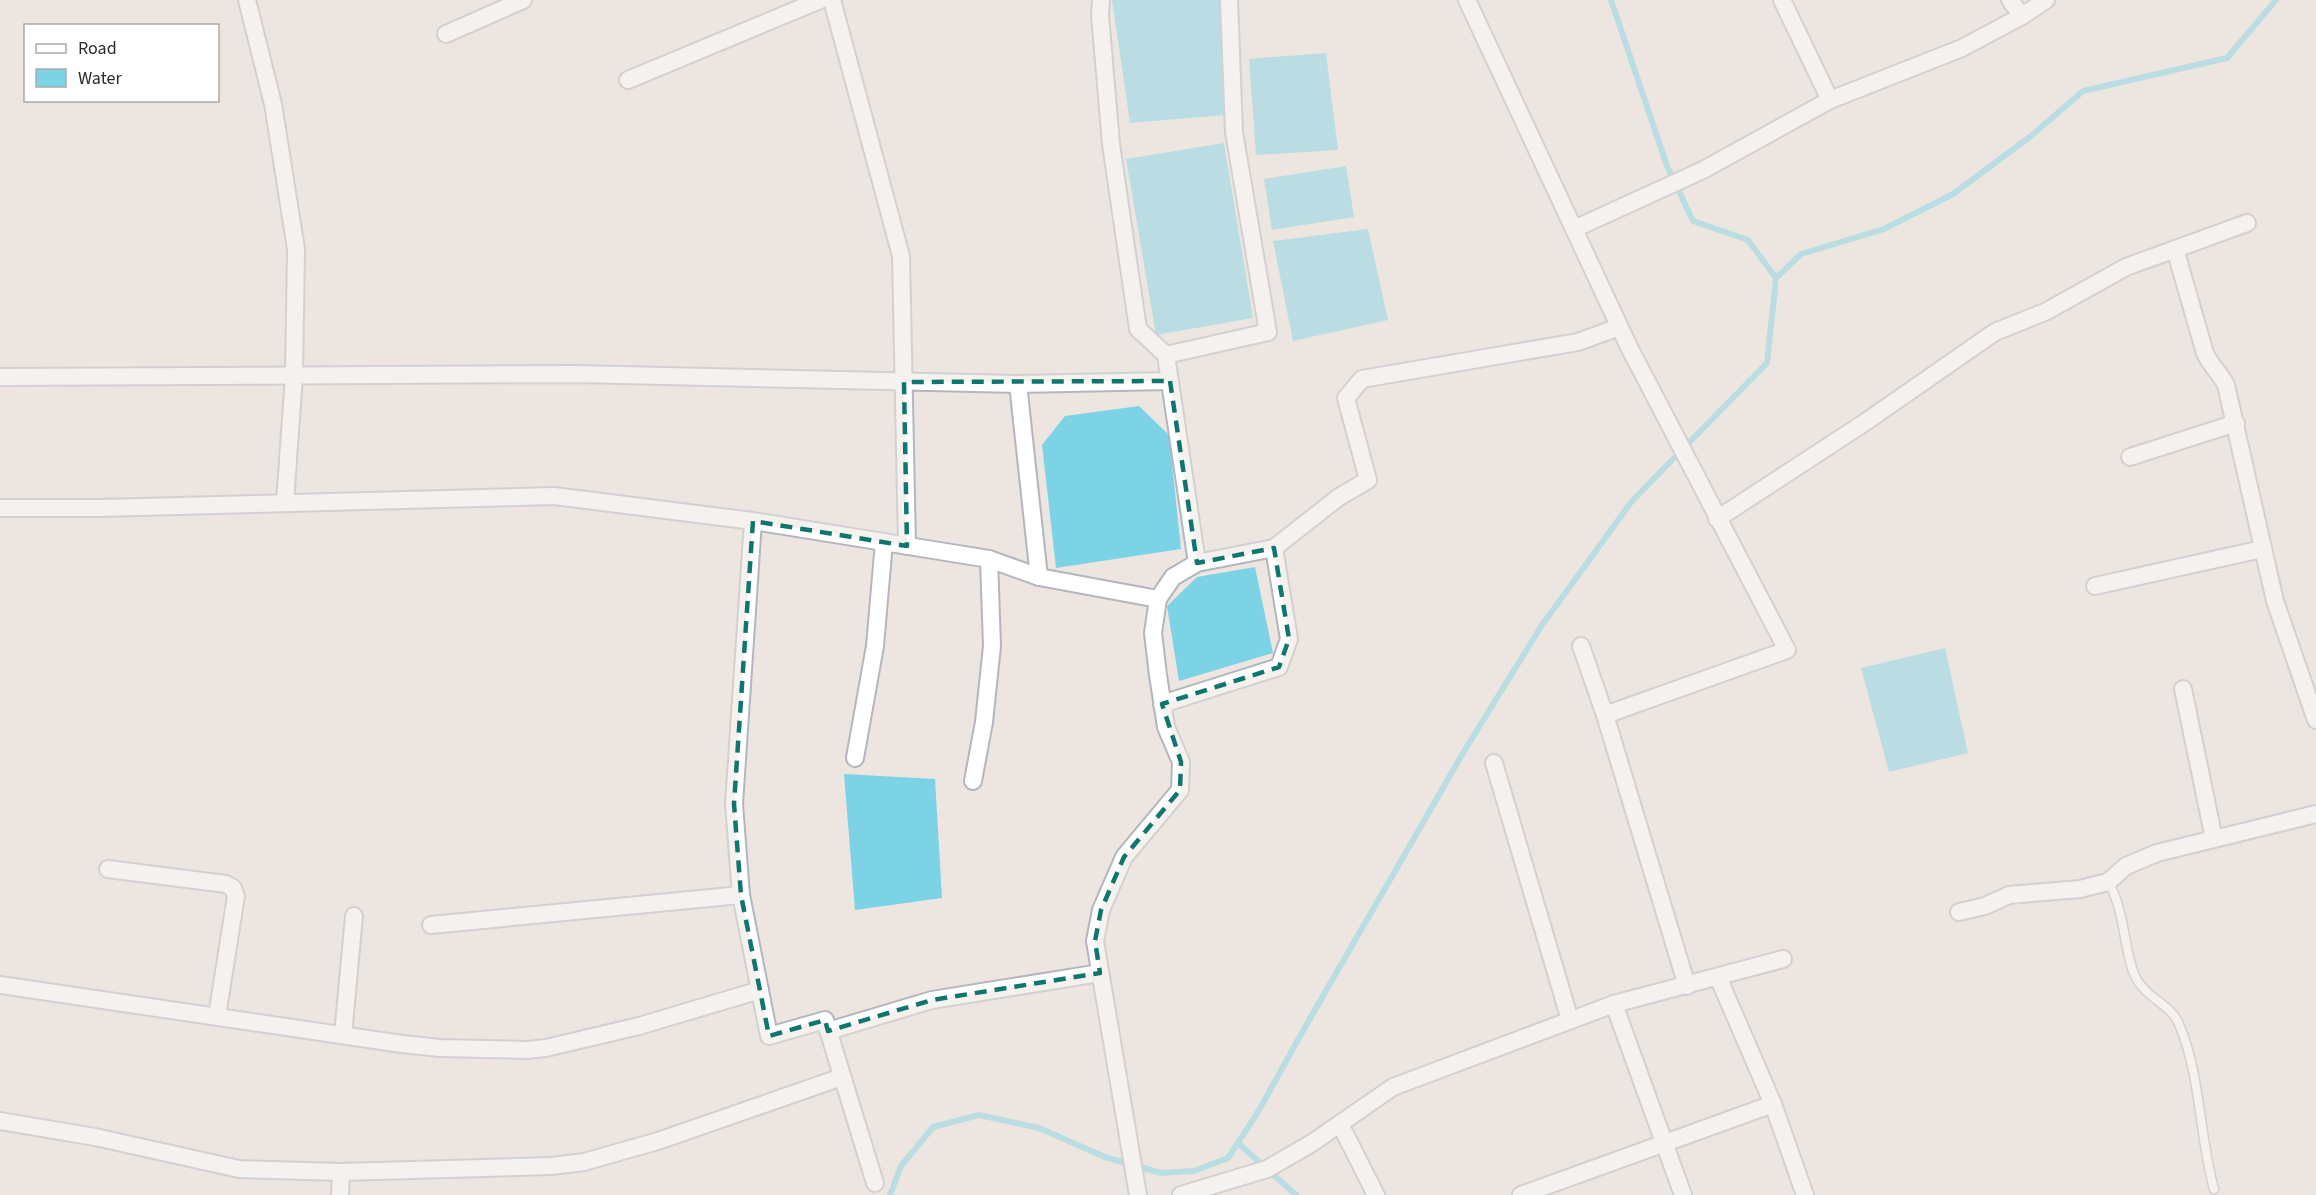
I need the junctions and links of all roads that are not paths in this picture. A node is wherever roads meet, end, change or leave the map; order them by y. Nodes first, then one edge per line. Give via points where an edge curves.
1 (247, 0) edge
2 (523, 0) edge
3 (820, 0) edge
4 (832, 0) edge
5 (1101, 0) edge
6 (1229, 0) edge
7 (1467, 0) edge
8 (1782, 0) edge
9 (2010, 0) edge
10 (2046, 0) edge
11 (2022, 16) junction
12 (446, 34) dead end
13 (628, 80) dead end
14 (1830, 100) junction
15 (2247, 224) dead end
16 (1574, 229) junction
17 (2175, 249) junction
18 (1619, 327) junction
19 (1166, 355) junction
20 (294, 376) junction
21 (0, 377) edge
22 (1170, 381) junction
23 (904, 382) junction
24 (1018, 384) junction
25 (2236, 423) junction
26 (2130, 457) dead end
27 (285, 502) junction
28 (0, 508) edge
29 (1717, 519) junction
30 (753, 521) junction
31 (884, 542) junction
32 (907, 546) junction
33 (1274, 548) junction
34 (2262, 549) junction
35 (988, 559) junction
36 (1197, 564) junction
37 (1039, 577) junction
38 (2094, 586) dead end
39 (1158, 599) junction
40 (1581, 646) dead end
41 (2183, 689) dead end
42 (1162, 704) junction
43 (1605, 715) junction
44 (2316, 720) edge
45 (855, 758) dead end
46 (1494, 763) dead end
47 (973, 781) dead end
48 (2316, 813) edge
49 (2214, 839) junction
50 (108, 869) dead end
51 (2108, 882) junction
52 (741, 895) junction
53 (1959, 912) dead end
54 (354, 916) dead end
55 (431, 926) dead end
56 (1783, 959) dead end
57 (1100, 973) junction
58 (1718, 977) junction
59 (0, 984) edge
60 (1687, 986) junction
61 (760, 990) junction
62 (1614, 1004) junction
63 (217, 1016) junction
64 (1570, 1020) junction
65 (828, 1031) junction
66 (343, 1035) junction
67 (842, 1077) junction
68 (1773, 1104) junction
69 (0, 1121) edge
70 (1340, 1124) junction
71 (1663, 1144) junction
72 (341, 1172) junction
73 (875, 1183) dead end
74 (2214, 1189) dead end
75 (1527, 1194) edge
76 (340, 1195) edge
77 (1138, 1195) edge
78 (1181, 1195) edge
79 (1376, 1195) edge
80 (1683, 1195) edge
81 (1805, 1195) edge

1 - 20 street via 273,104 296,249
2 - 12 street
3 - 13 street
4 - 23 street via 901,256
5 - 19 street via 1112,144 1138,329
6 - 19 street via 1233,132 1268,332
7 - 16 street
8 - 14 street
9 - 11 street
10 - 11 street
11 - 14 street via 1962,48
14 - 16 street via 1703,170
15 - 17 street
16 - 18 street
17 - 25 street via 2205,353 2226,385
17 - 29 street via 2126,267 2047,311 1995,332
18 - 29 street
18 - 33 street via 1578,342 1362,380 1346,398 1368,480
19 - 22 street
20 - 21 street
20 - 23 street via 576,374
20 - 27 street
22 - 24 street
22 - 36 street
23 - 24 street
23 - 32 street
24 - 37 street
25 - 26 street
25 - 34 street
27 - 28 street
27 - 30 street via 554,496
29 - 43 street via 1786,650
30 - 31 street
30 - 52 street via 734,804
31 - 32 street
31 - 45 street via 875,646
32 - 35 street
33 - 36 street
33 - 42 street via 1289,639 1279,667
34 - 38 street
34 - 44 street via 2275,601
35 - 37 street
35 - 47 street via 992,646
36 - 39 street via 1173,577
37 - 39 street
39 - 42 street via 1153,633
40 - 43 street
41 - 49 street
42 - 57 street via 1166,727 1181,762 1180,790 1124,857 1101,910 1095,941
43 - 60 street
46 - 64 street
48 - 49 street
49 - 51 street via 2140,859
50 - 63 street via 233,888 234,916
51 - 53 street via 2080,889 2009,895
51 - 74 lane via 2118,906 2133,972 2149,996 2177,1020 2186,1042
52 - 55 street
52 - 61 street
54 - 66 street
56 - 58 street
57 - 65 street via 932,1000
57 - 77 street
58 - 60 street
58 - 68 street
59 - 63 street
60 - 62 street
61 - 65 street via 769,1036 825,1020
61 - 66 street via 565,1045 537,1049 440,1048
62 - 64 street
62 - 71 street
63 - 66 street
64 - 70 street via 1394,1087
65 - 67 street
67 - 72 street via 658,1141 569,1165
67 - 73 street
68 - 71 street
68 - 81 street
69 - 72 street via 95,1137 239,1169
70 - 78 street via 1266,1169
70 - 79 street
71 - 75 street
71 - 80 street
72 - 76 street

